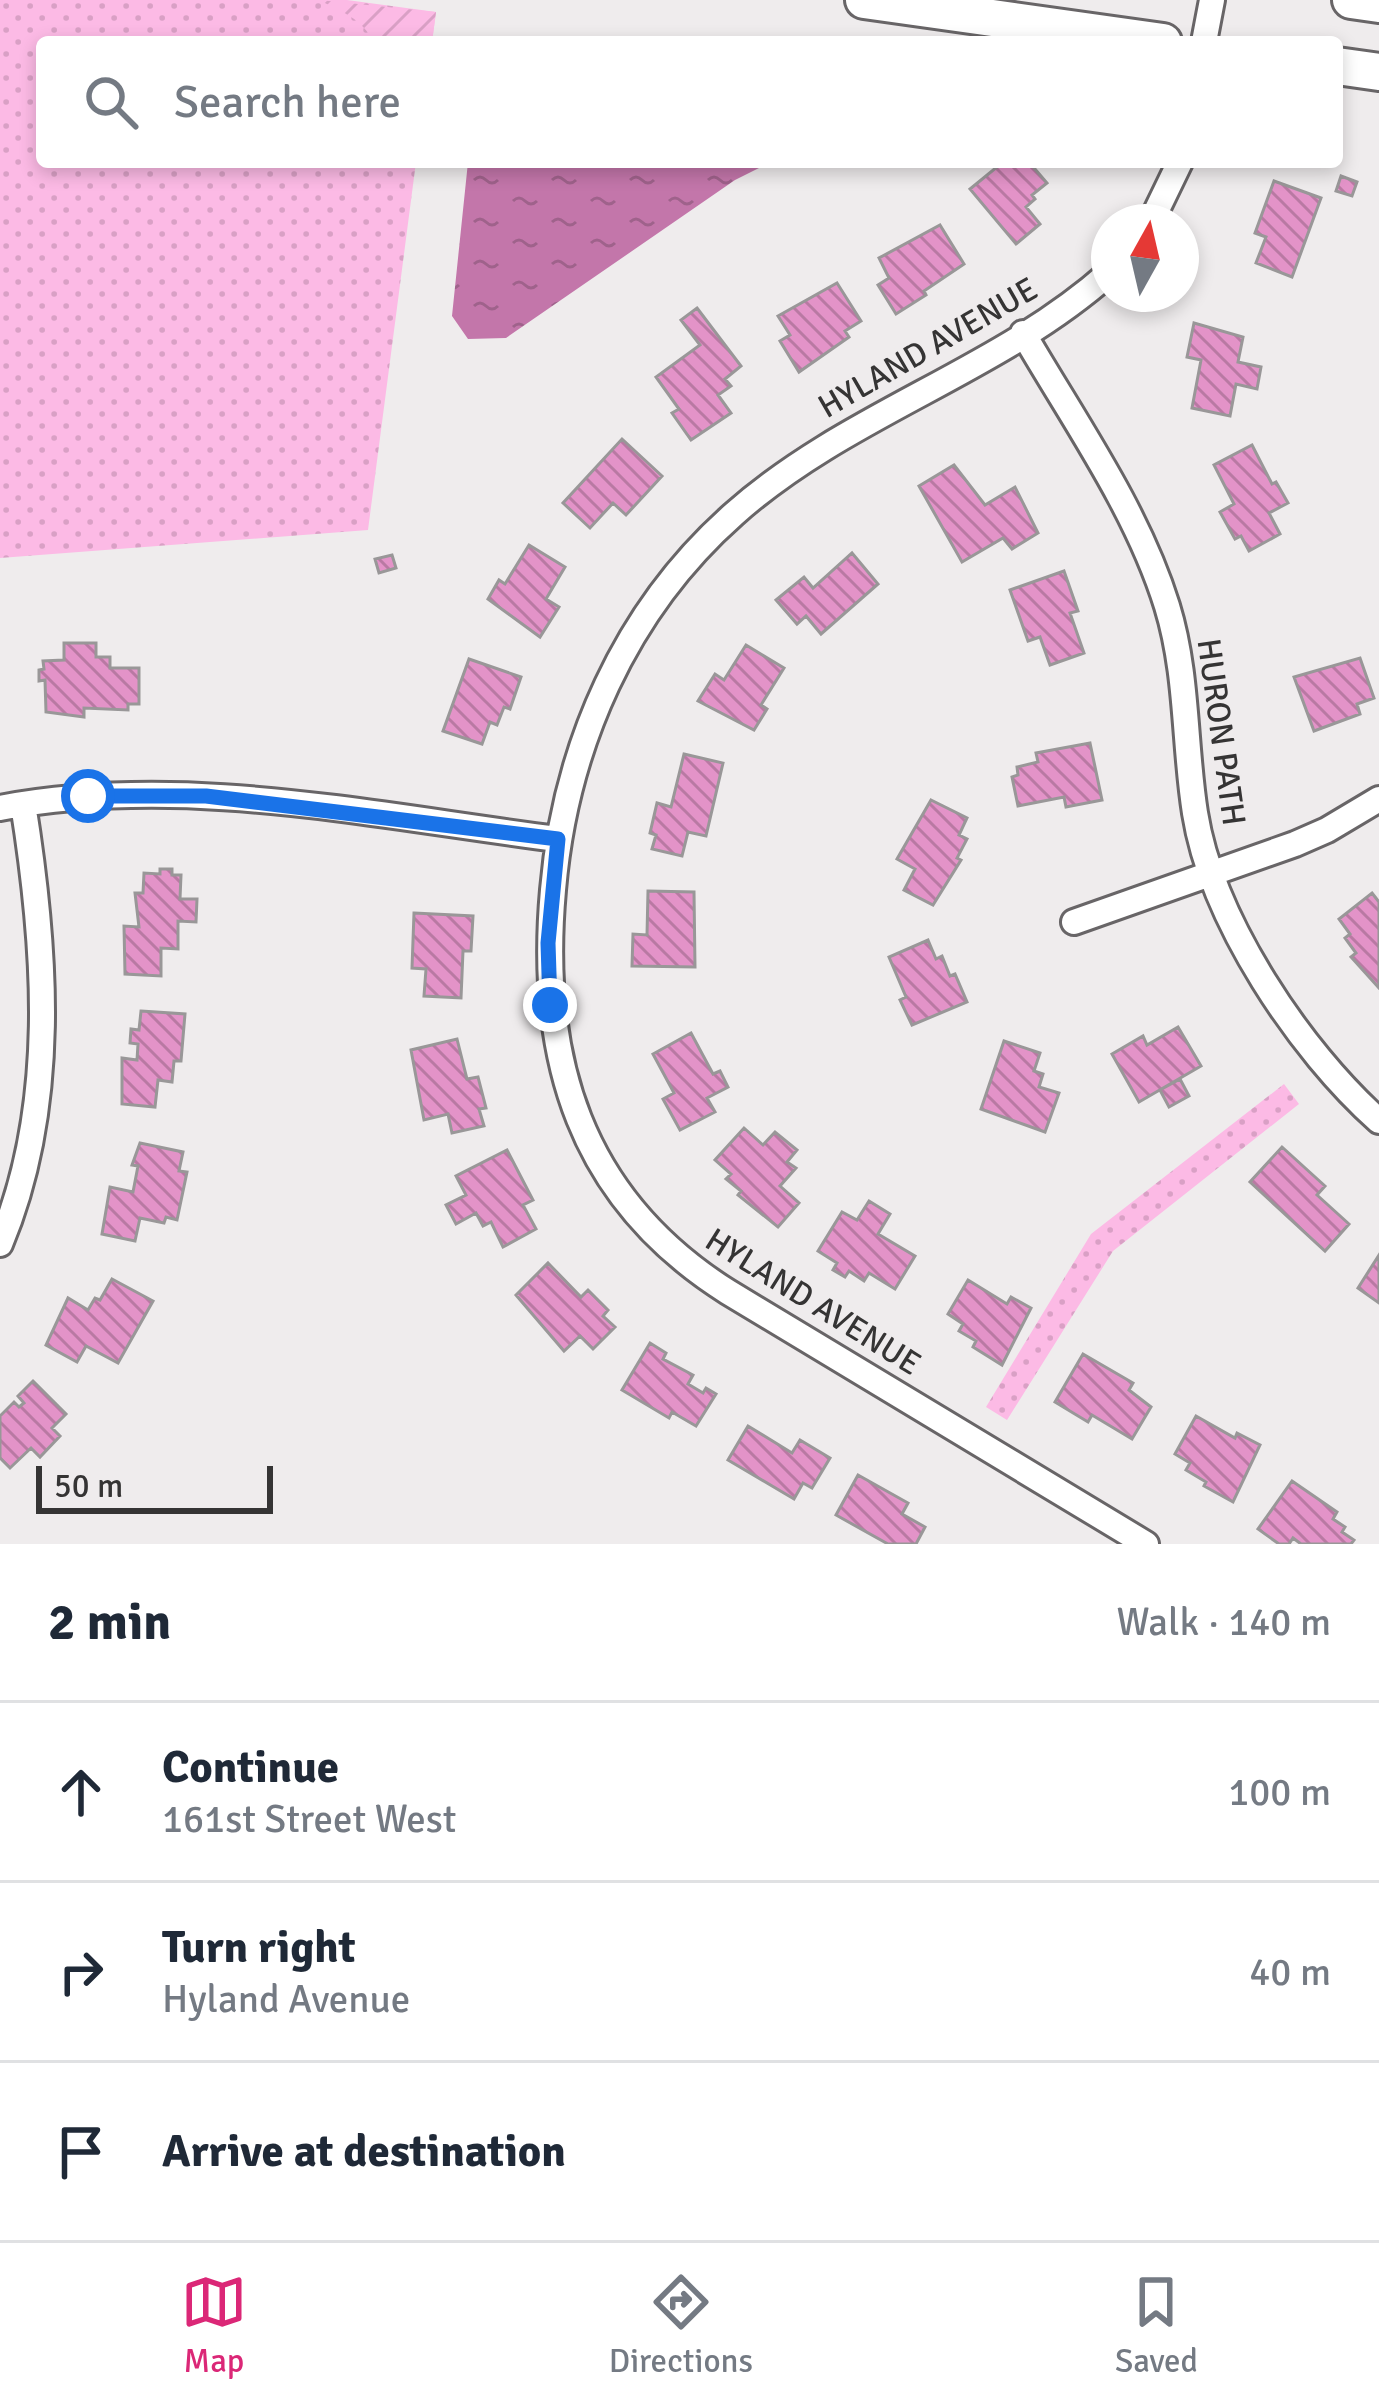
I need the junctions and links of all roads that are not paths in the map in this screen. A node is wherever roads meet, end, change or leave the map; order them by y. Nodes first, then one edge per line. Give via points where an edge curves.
1 (864, 0) edge
2 (1212, 0) edge
3 (1351, 0) edge
4 (1379, 4) edge
5 (1119, 36) edge
6 (1205, 36) edge
7 (1343, 68) edge
8 (1379, 72) edge
9 (1177, 168) edge
10 (1159, 204) edge
11 (1091, 286) edge
12 (1024, 333) junction
13 (1379, 799) edge
14 (11, 806) edge
15 (558, 839) junction
16 (1212, 875) junction
17 (1074, 922) dead end
18 (1379, 1121) edge
19 (0, 1244) edge
20 (1146, 1544) edge

1 - 5 main road
2 - 6 street
3 - 4 main road
7 - 8 main road
9 - 10 street
11 - 12 street, HYLAND AVENUE
12 - 15 street, HYLAND AVENUE via 819,450 712,535 607,682 572,770
12 - 16 street, HURON PATH via 1155,569 1174,629 1196,818
13 - 16 street via 1327,830
14 - 15 street via 88,796 206,796
14 - 19 street via 39,920 40,1054 24,1178
15 - 20 street, HYLAND AVENUE via 548,943 560,1067 580,1125 630,1204 700,1275
16 - 17 street
16 - 18 street, HURON PATH via 1277,998

